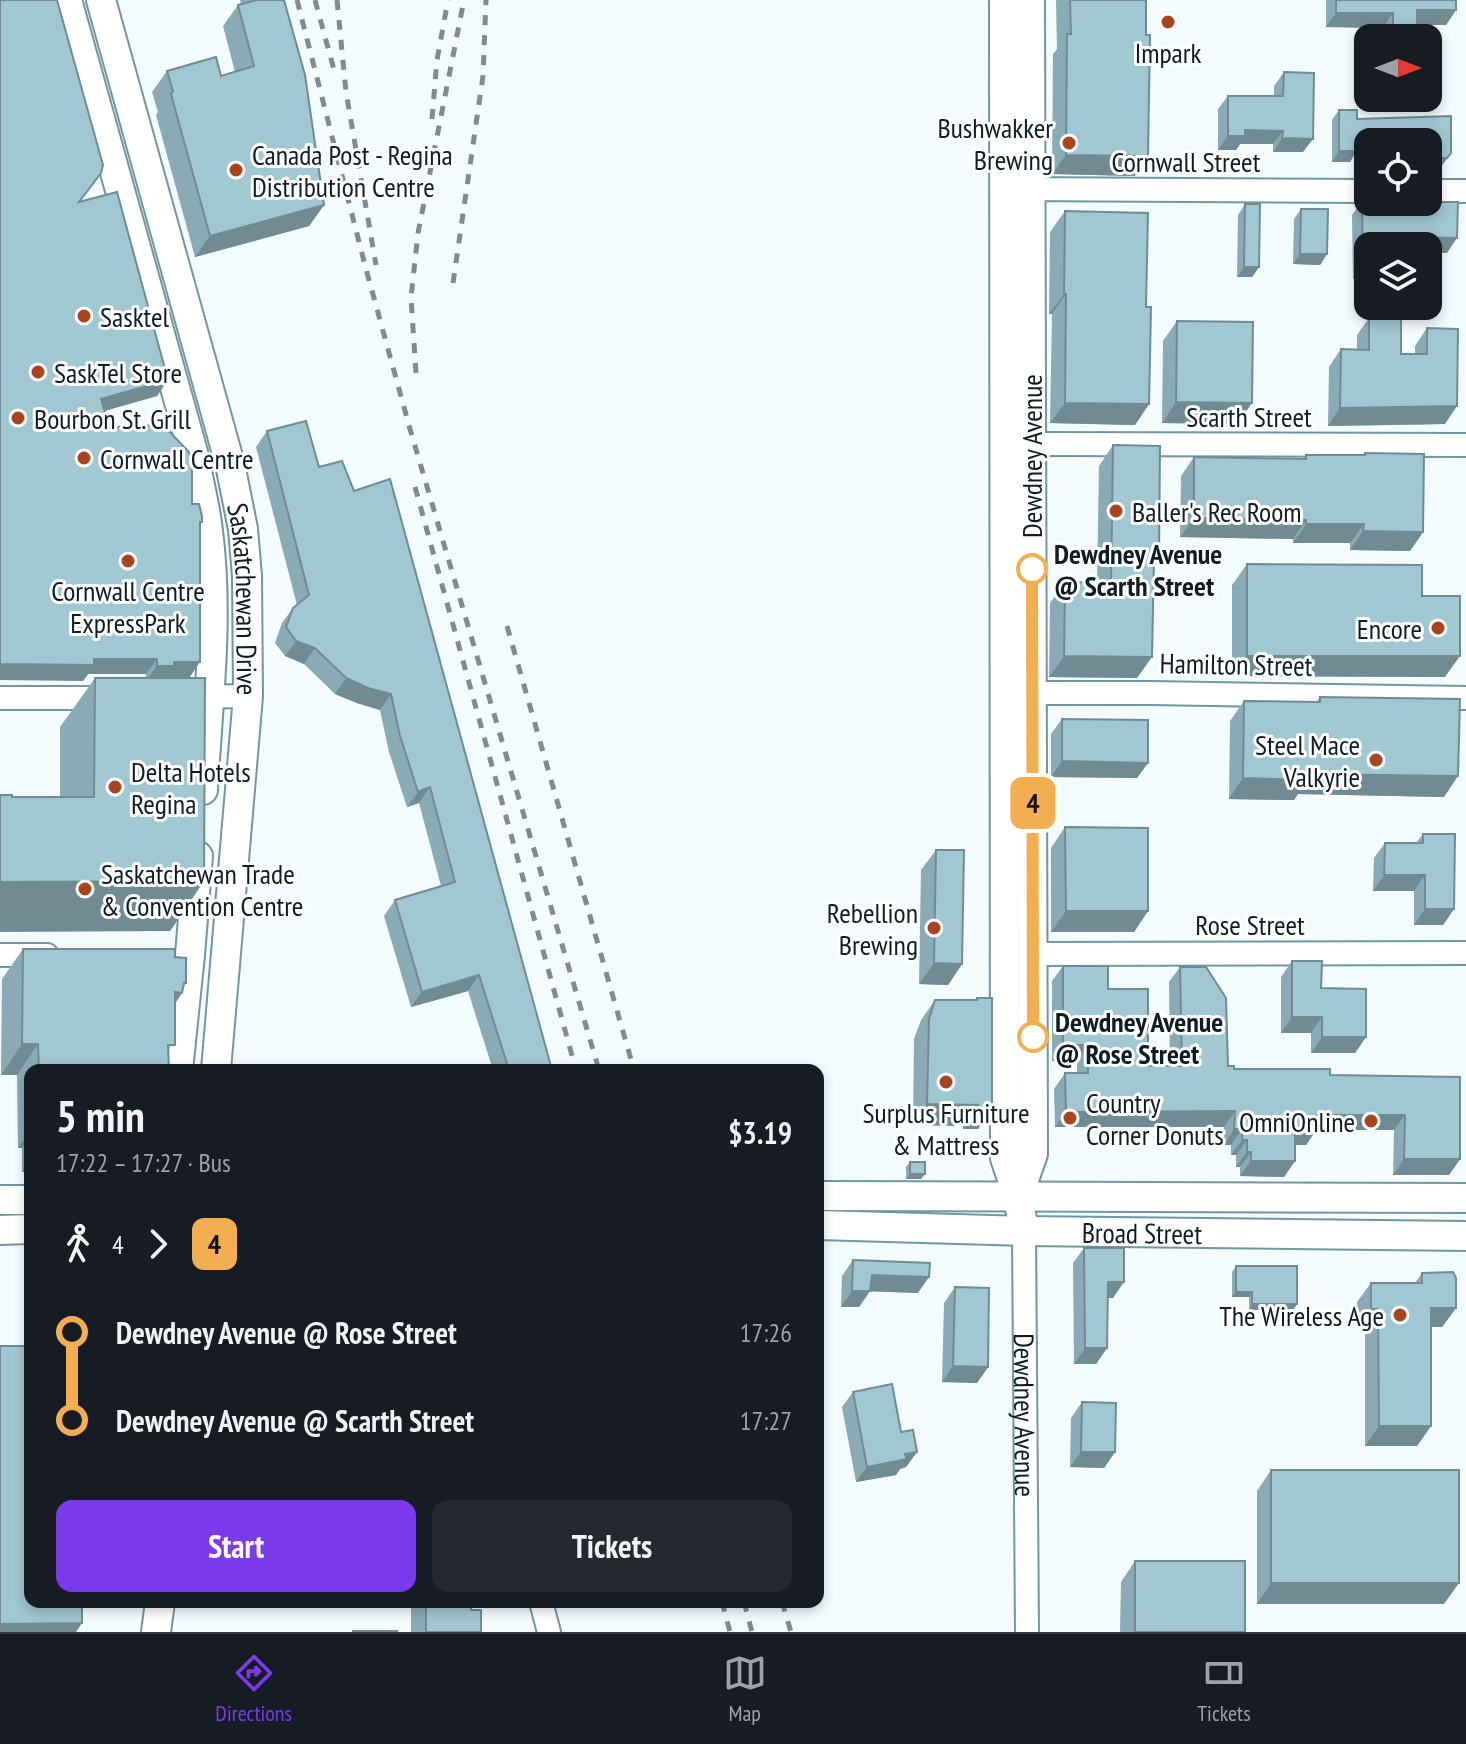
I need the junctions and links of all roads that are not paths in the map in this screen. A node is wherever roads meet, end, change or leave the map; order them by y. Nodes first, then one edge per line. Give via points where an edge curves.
1 (67, 0) edge
2 (101, 0) edge
3 (1004, 0) edge
4 (1030, 0) edge
5 (1018, 189) junction
6 (1354, 191) edge
7 (1442, 191) edge
8 (1466, 191) edge
9 (1031, 444) junction
10 (1466, 445) edge
11 (1018, 693) junction
12 (248, 696) junction
13 (134, 697) edge
14 (179, 697) edge
15 (208, 697) junction
16 (0, 698) edge
17 (1466, 698) edge
18 (1466, 953) edge
19 (1033, 954) junction
20 (0, 955) edge
21 (73, 955) edge
22 (183, 955) junction
23 (225, 956) junction
24 (178, 1064) edge
25 (216, 1064) edge
26 (824, 1196) edge
27 (1018, 1197) junction
28 (1466, 1198) edge
29 (0, 1200) edge
30 (24, 1200) edge
31 (824, 1225) edge
32 (24, 1229) edge
33 (0, 1230) edge
34 (1024, 1231) junction
35 (1466, 1236) edge
36 (143, 1608) edge
37 (159, 1608) edge
38 (543, 1608) edge
39 (143, 1632) edge
40 (156, 1632) edge
41 (549, 1632) edge
42 (1027, 1632) edge

1 - 15 main road, Saskatchewan Drive via 202,494 212,577
2 - 12 main road, Saskatchewan Drive via 238,498 247,576
3 - 5 main road, Dewdney Avenue
4 - 5 main road, Dewdney Avenue
5 - 6 street, Cornwall Street
5 - 9 main road, Dewdney Avenue
5 - 11 main road, Dewdney Avenue
7 - 8 street
9 - 10 street, Scarth Street
9 - 11 main road, Dewdney Avenue
11 - 17 street, Hamilton Street
11 - 19 main road, Dewdney Avenue
11 - 27 main road, Dewdney Avenue via 1005,1158
12 - 15 street
12 - 23 main road, Saskatchewan Drive
13 - 16 street
14 - 15 street
15 - 22 main road, Saskatchewan Drive via 200,827
18 - 19 street, Rose Street
19 - 27 main road, Dewdney Avenue via 1033,1154
20 - 21 street
22 - 23 street
22 - 24 main road, Saskatchewan Drive
23 - 25 main road, Saskatchewan Drive
26 - 27 main road, Broad Street
27 - 28 main road, Broad Street
27 - 34 main road, Dewdney Avenue
29 - 30 main road
31 - 34 main road, Broad Street
32 - 33 main road
34 - 35 main road, Broad Street
34 - 42 street, Dewdney Avenue
36 - 39 main road
37 - 40 main road
38 - 41 street

